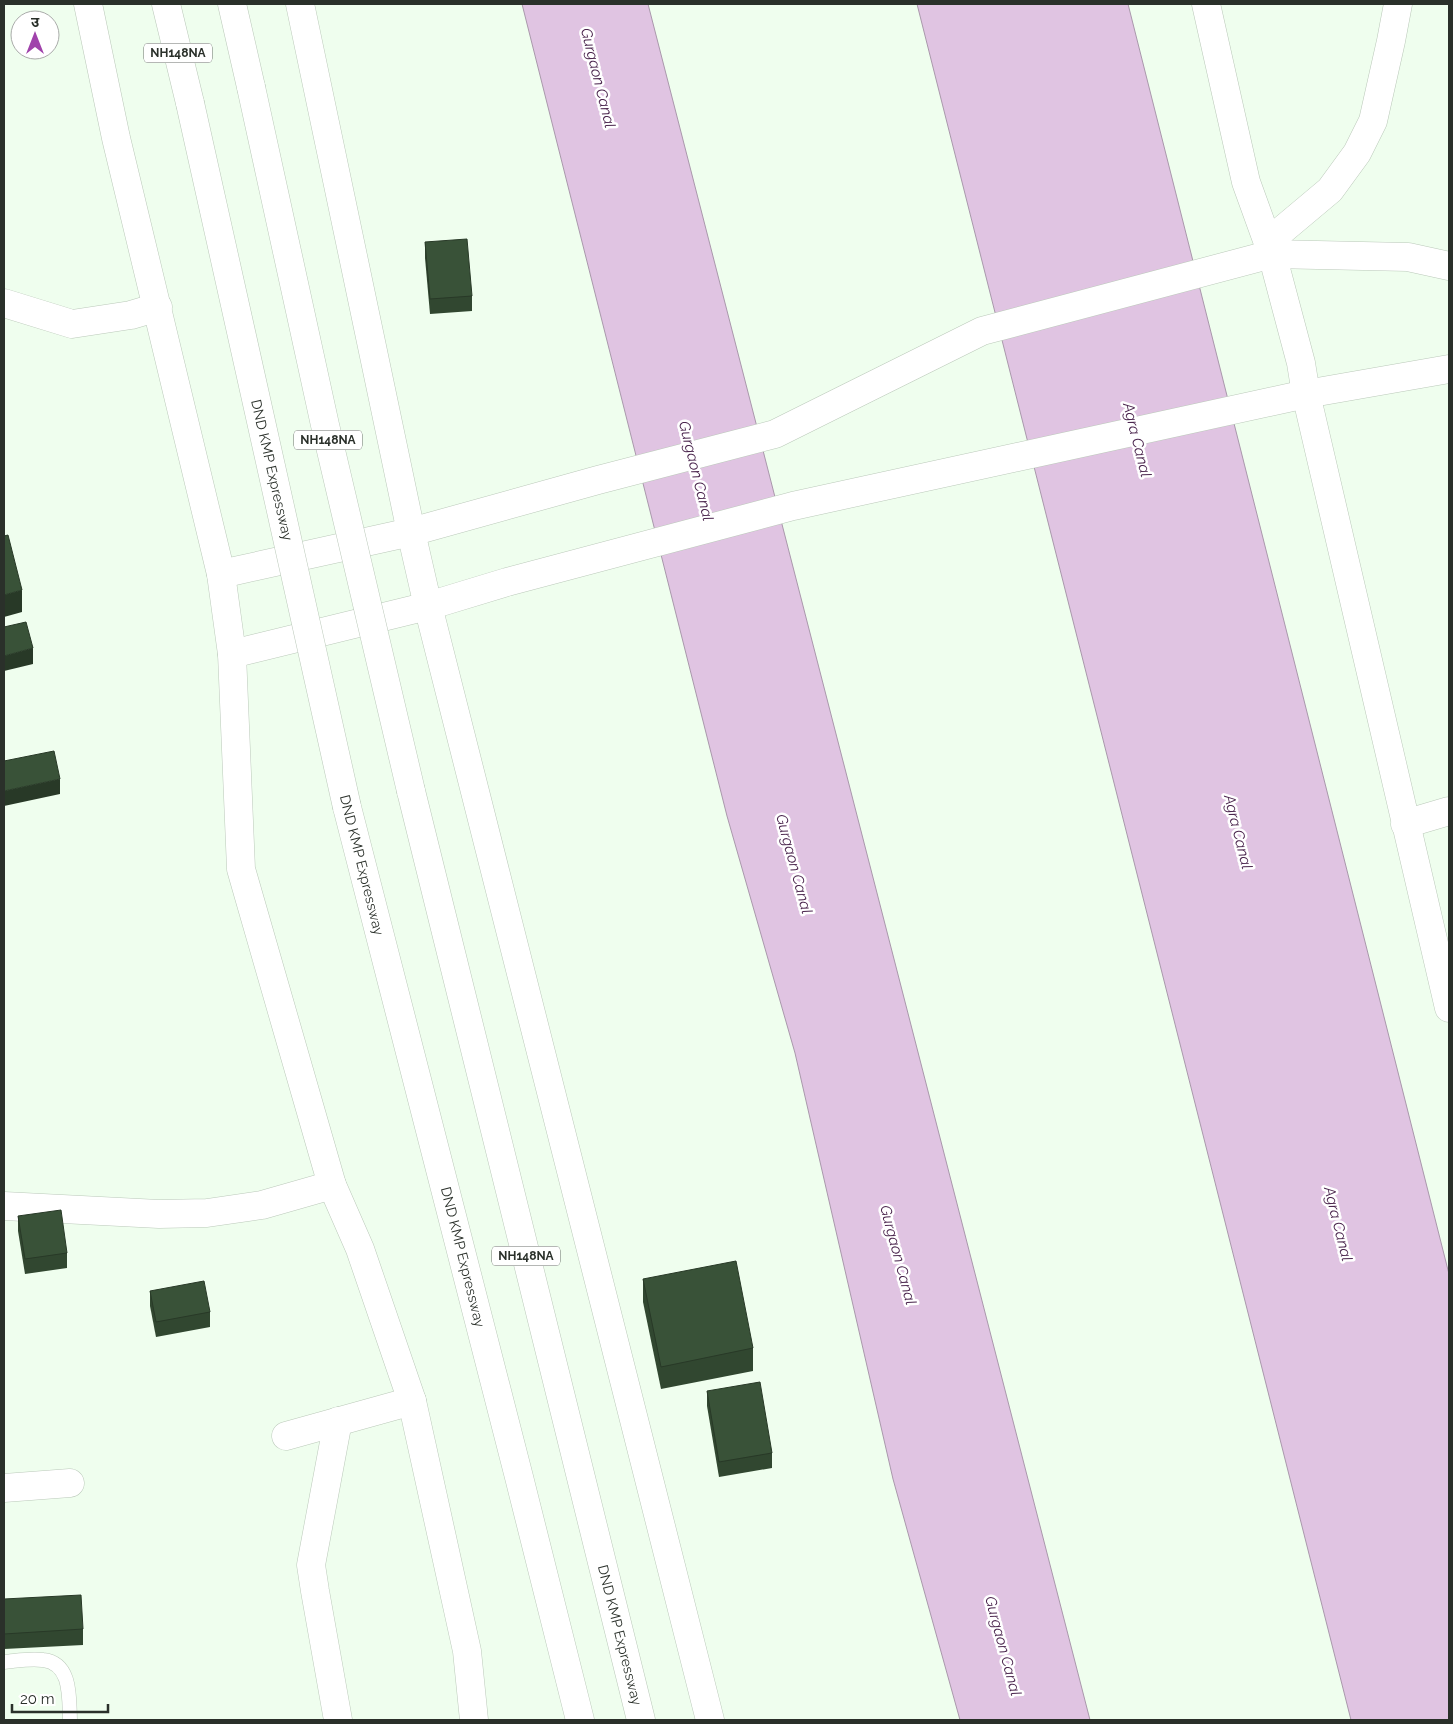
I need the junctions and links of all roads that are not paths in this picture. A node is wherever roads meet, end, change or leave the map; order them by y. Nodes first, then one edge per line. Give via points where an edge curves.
1 (88, 4) edge
2 (166, 4) edge
3 (232, 4) edge
4 (300, 4) edge
5 (1206, 4) edge
6 (1398, 4) edge
7 (1270, 248) junction
8 (1449, 266) edge
9 (4, 303) edge
10 (158, 307) junction
11 (1449, 369) edge
12 (1306, 394) junction
13 (411, 532) junction
14 (221, 574) junction
15 (428, 606) junction
16 (232, 654) junction
17 (1449, 811) edge
18 (1405, 824) junction
19 (1449, 1008) edge
20 (332, 1185) junction
21 (4, 1206) edge
22 (412, 1401) junction
23 (338, 1421) junction
24 (286, 1436) dead end
25 (70, 1482) dead end
26 (4, 1488) edge
27 (4, 1662) edge
28 (70, 1720) edge
29 (338, 1720) edge
30 (474, 1720) edge
31 (580, 1720) edge
32 (641, 1720) edge
33 (710, 1720) edge

1 - 10 main road via 116,138
2 - 31 main road, DND KMP Expressway / NH148NA, bridge via 347,807
3 - 32 main road, DND KMP Expressway / NH148NA, bridge via 325,425 411,791
4 - 13 main road
5 - 7 main road via 1246,182
6 - 7 main road via 1373,121 1357,153 1330,190
7 - 8 main road via 1408,257
7 - 12 main road via 1301,363
7 - 13 main road via 1225,268 982,331 775,434
9 - 10 main road via 72,324 131,315
10 - 14 main road
11 - 12 main road
12 - 15 main road via 793,506
12 - 18 main road
13 - 14 main road
13 - 15 main road
14 - 16 main road
15 - 16 main road
15 - 33 main road
16 - 20 main road via 242,869
17 - 18 main road
18 - 19 main road
20 - 21 main road via 262,1205 206,1213 159,1214
20 - 22 main road via 360,1249
22 - 23 main road
22 - 30 main road via 467,1651
23 - 24 main road
23 - 29 main road via 311,1565
25 - 26 main road
27 - 28 lane via 43,1660 57,1664 66,1676

